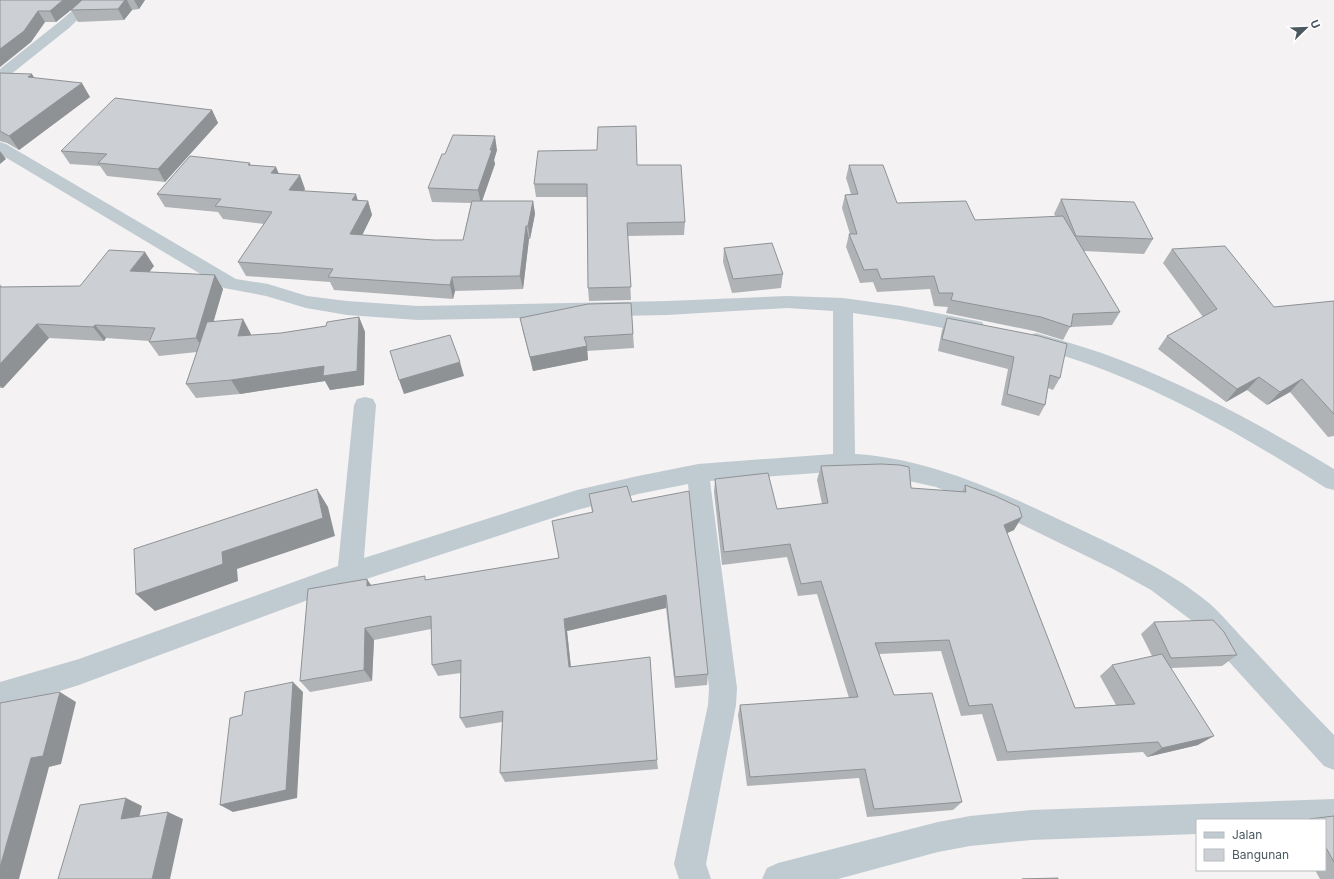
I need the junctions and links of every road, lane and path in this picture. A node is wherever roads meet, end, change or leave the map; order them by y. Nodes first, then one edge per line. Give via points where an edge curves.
1 (92, 0) edge
2 (0, 76) edge
3 (0, 147) edge
4 (844, 305) junction
5 (992, 330) edge
6 (1020, 336) edge
7 (365, 405) dead end
8 (844, 462) junction
9 (698, 473) junction
10 (1334, 481) edge
11 (350, 572) junction
12 (0, 696) edge
13 (1334, 756) edge
14 (1334, 814) edge
15 (1196, 819) edge
16 (1196, 819) edge
17 (695, 879) edge
18 (778, 879) edge

1 - 2 street
3 - 4 street via 231,284 268,290 306,302 418,313 667,308 787,302
4 - 5 street
4 - 8 street
6 - 10 street via 1088,356 1201,404
7 - 11 street
8 - 9 street
8 - 13 street via 873,464 939,479 996,501 1122,561 1160,582 1200,612
9 - 11 street via 577,500
9 - 17 street via 724,688 690,864
11 - 12 street via 80,672
14 - 16 street
15 - 18 street via 1031,825 970,831

